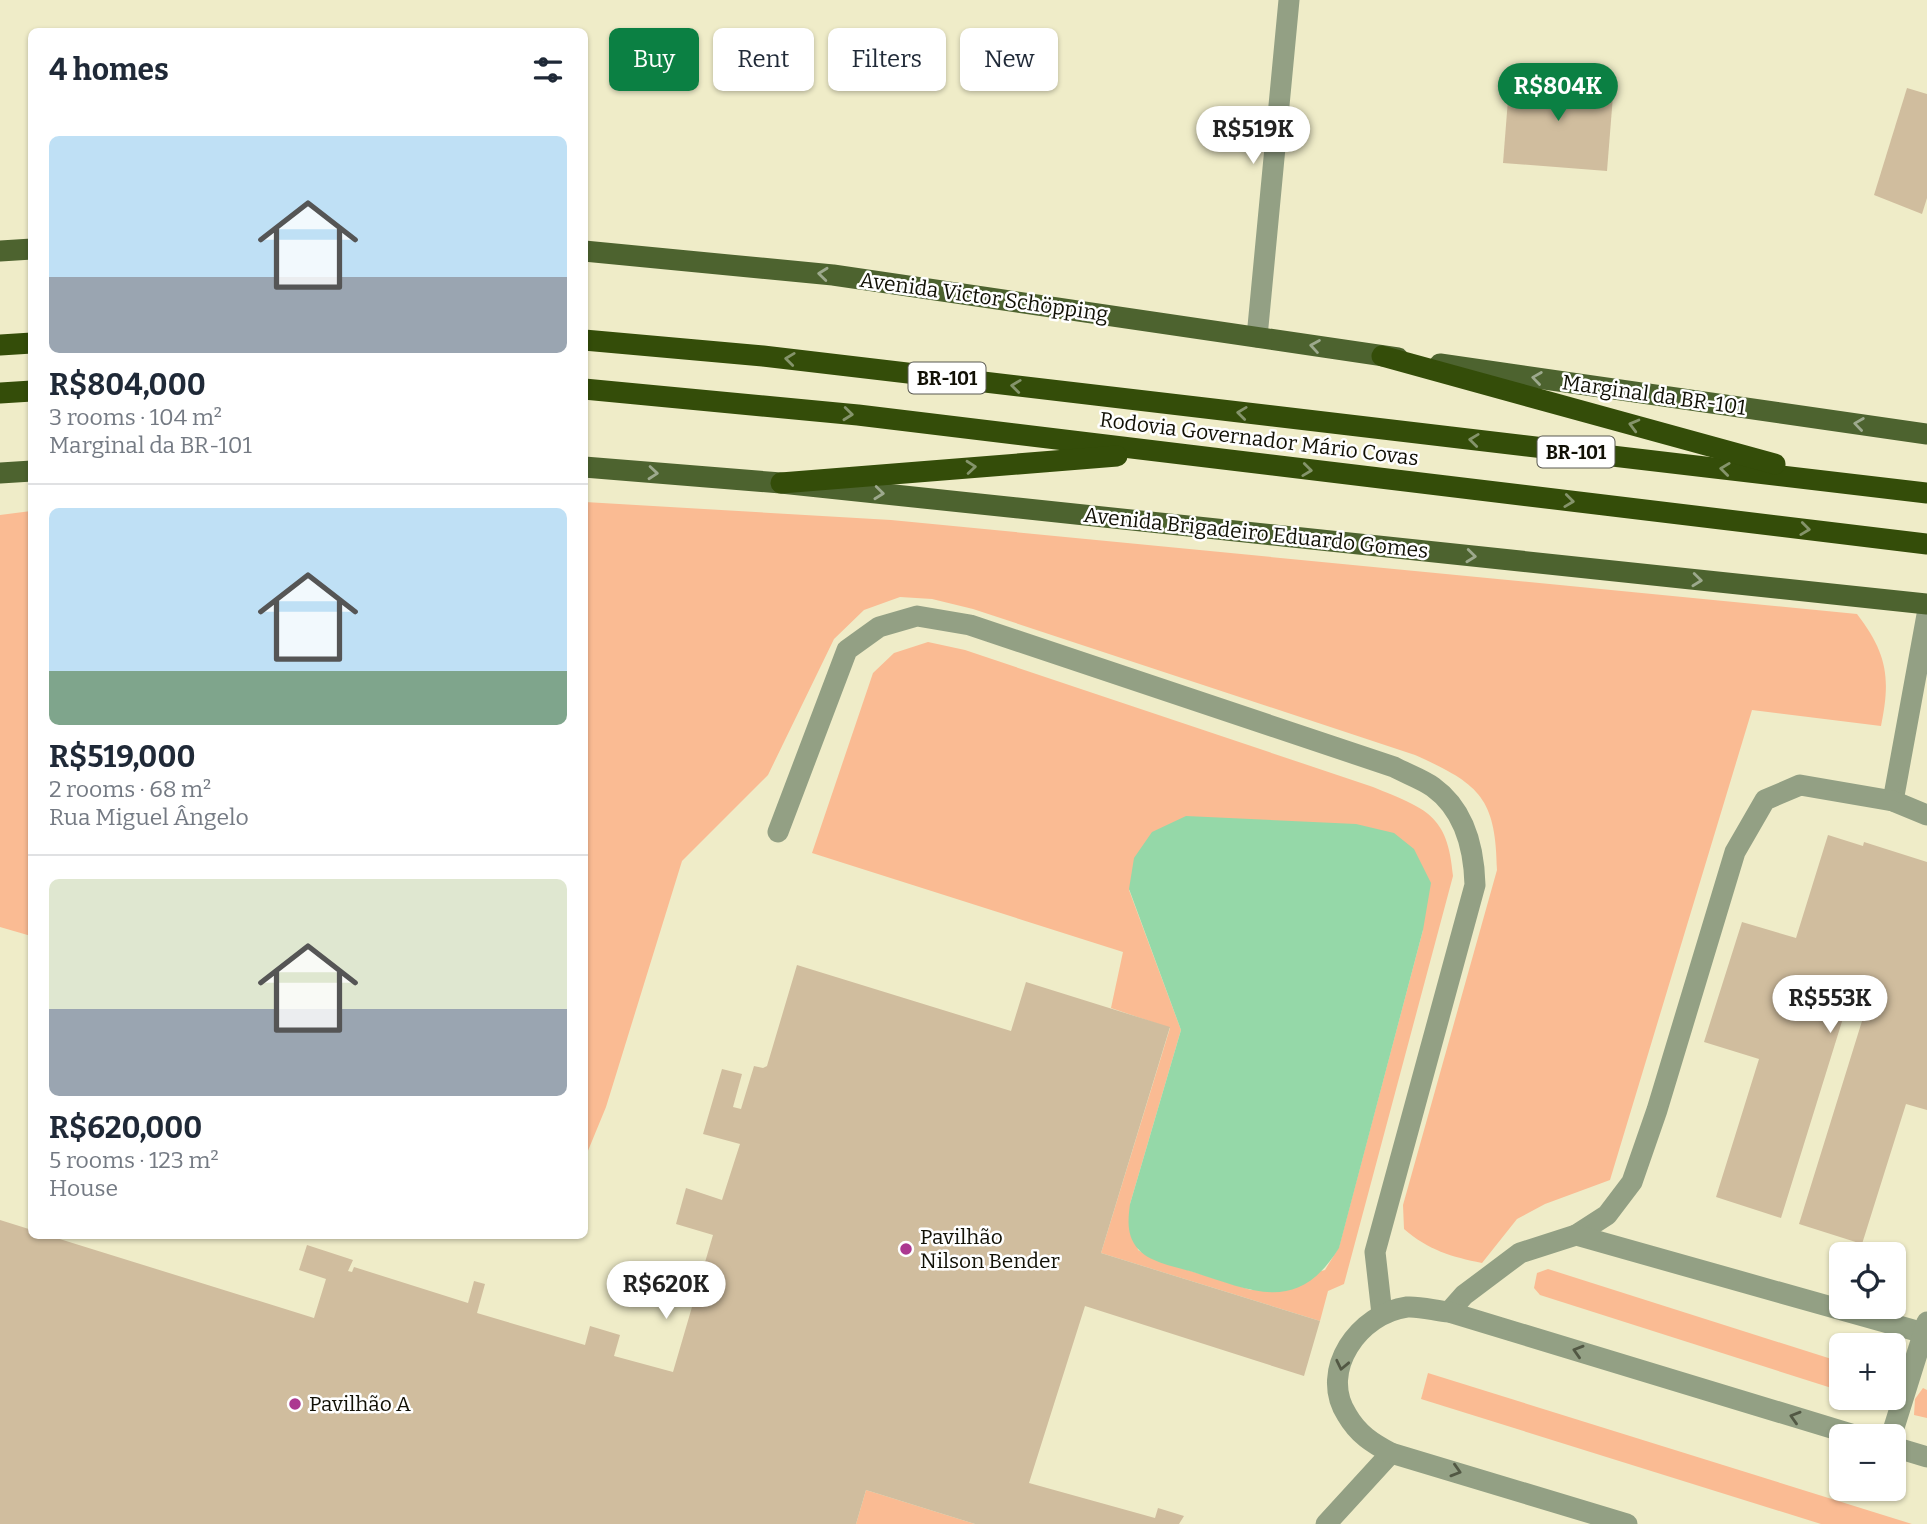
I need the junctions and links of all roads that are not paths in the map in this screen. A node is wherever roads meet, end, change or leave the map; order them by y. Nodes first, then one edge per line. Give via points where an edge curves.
1 (1289, 0) edge
2 (28, 249) edge
3 (0, 251) edge
4 (588, 251) edge
5 (1257, 337) junction
6 (588, 340) edge
7 (28, 343) edge
8 (0, 345) edge
9 (1382, 356) junction
10 (588, 389) edge
11 (28, 391) edge
12 (0, 394) edge
13 (1927, 434) edge
14 (1167, 453) junction
15 (588, 467) edge
16 (28, 471) edge
17 (0, 474) edge
18 (1841, 482) junction
19 (780, 483) junction
20 (1927, 493) edge
21 (1927, 544) edge
22 (1927, 604) edge
23 (1927, 615) edge
24 (1894, 801) junction
25 (1927, 815) edge
26 (778, 832) dead end
27 (1576, 1235) junction
28 (1449, 1312) junction
29 (1382, 1314) junction
30 (1926, 1329) edge
31 (1895, 1424) edge
32 (1829, 1427) edge
33 (1906, 1451) edge
34 (1391, 1453) junction
35 (1927, 1457) edge
36 (1326, 1524) edge
37 (1626, 1524) edge

1 - 5 street
2 - 3 main road
5 -> 4 main road, Avenida Victor Schöpping via 833,275
9 -> 5 main road, Avenida Victor Schöpping
18 -> 6 highway, Rodovia Governador Mário Covas / BR-101 via 763,356
7 - 8 highway
13 -> 9 main road, Marginal da BR-101
18 -> 9 highway
10 -> 14 highway, Rodovia Governador Mário Covas / BR-101 via 858,415
11 - 12 highway
19 -> 14 highway
14 -> 21 highway, Rodovia Governador Mário Covas / BR-101
15 -> 19 main road, Avenida Brigadeiro Eduardo Gomes
16 - 17 main road
18 - 20 highway, Rodovia Governador Mário Covas / BR-101
19 -> 22 main road, Avenida Brigadeiro Eduardo Gomes
23 - 24 street
24 - 25 street
24 - 27 street via 1800,785 1765,800 1735,852 1632,1182 1607,1215
26 - 29 street via 847,650 879,627 917,616 983,629 1394,767 1434,788 1462,820 1474,853 1475,885 1375,1252
27 - 28 street via 1520,1254 1464,1295
27 - 30 street
28 - 29 street via 1408,1307
32 -> 28 street
29 -> 34 street via 1358,1331 1343,1356 1338,1382 1345,1413 1364,1438
30 - 31 street
33 - 35 street
34 - 36 street
34 -> 37 street

